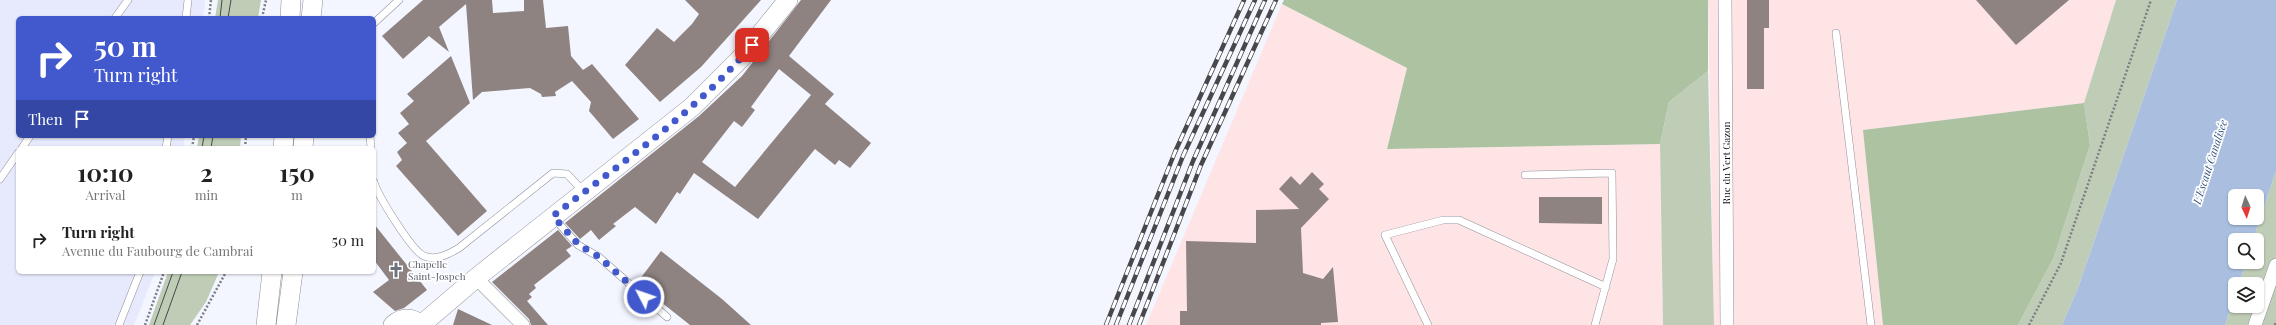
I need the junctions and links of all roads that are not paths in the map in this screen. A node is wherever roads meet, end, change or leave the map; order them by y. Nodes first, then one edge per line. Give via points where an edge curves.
1 (128, 0) edge
2 (188, 0) edge
3 (291, 0) edge
4 (312, 0) edge
5 (399, 0) edge
6 (788, 0) edge
7 (1725, 0) edge
8 (116, 16) edge
9 (186, 16) edge
10 (290, 16) edge
11 (311, 16) edge
12 (376, 21) edge
13 (1836, 33) dead end
14 (16, 156) edge
15 (1525, 175) dead end
16 (0, 179) edge
17 (376, 187) edge
18 (584, 192) junction
19 (553, 216) junction
20 (2276, 265) edge
21 (139, 274) edge
22 (272, 274) edge
23 (293, 274) edge
24 (476, 278) junction
25 (1606, 288) junction
26 (667, 317) dead end
27 (119, 325) edge
28 (266, 325) edge
29 (286, 325) edge
30 (393, 325) edge
31 (421, 325) edge
32 (522, 325) edge
33 (1428, 325) edge
34 (1595, 325) edge
35 (1727, 325) edge
36 (1871, 325) edge
37 (2255, 325) edge

1 - 8 lane
2 - 9 lane
3 - 10 street
4 - 11 street
5 - 12 lane
6 - 18 street via 742,57 703,96
7 - 35 street, Rue du Vert Gazon
13 - 36 lane
14 - 16 lane
15 - 25 lane via 1612,173 1614,250
17 - 18 lane via 414,247 423,256 429,257 448,254 459,248 553,173 567,174
18 - 19 street
19 - 24 street
19 - 26 lane via 578,244 599,257
20 - 37 street
21 - 27 lane
22 - 28 street
23 - 29 street
24 - 31 street
24 - 32 street
25 - 33 lane via 1459,220 1443,220 1385,235
25 - 34 lane
30 - 31 street via 406,319 414,320

